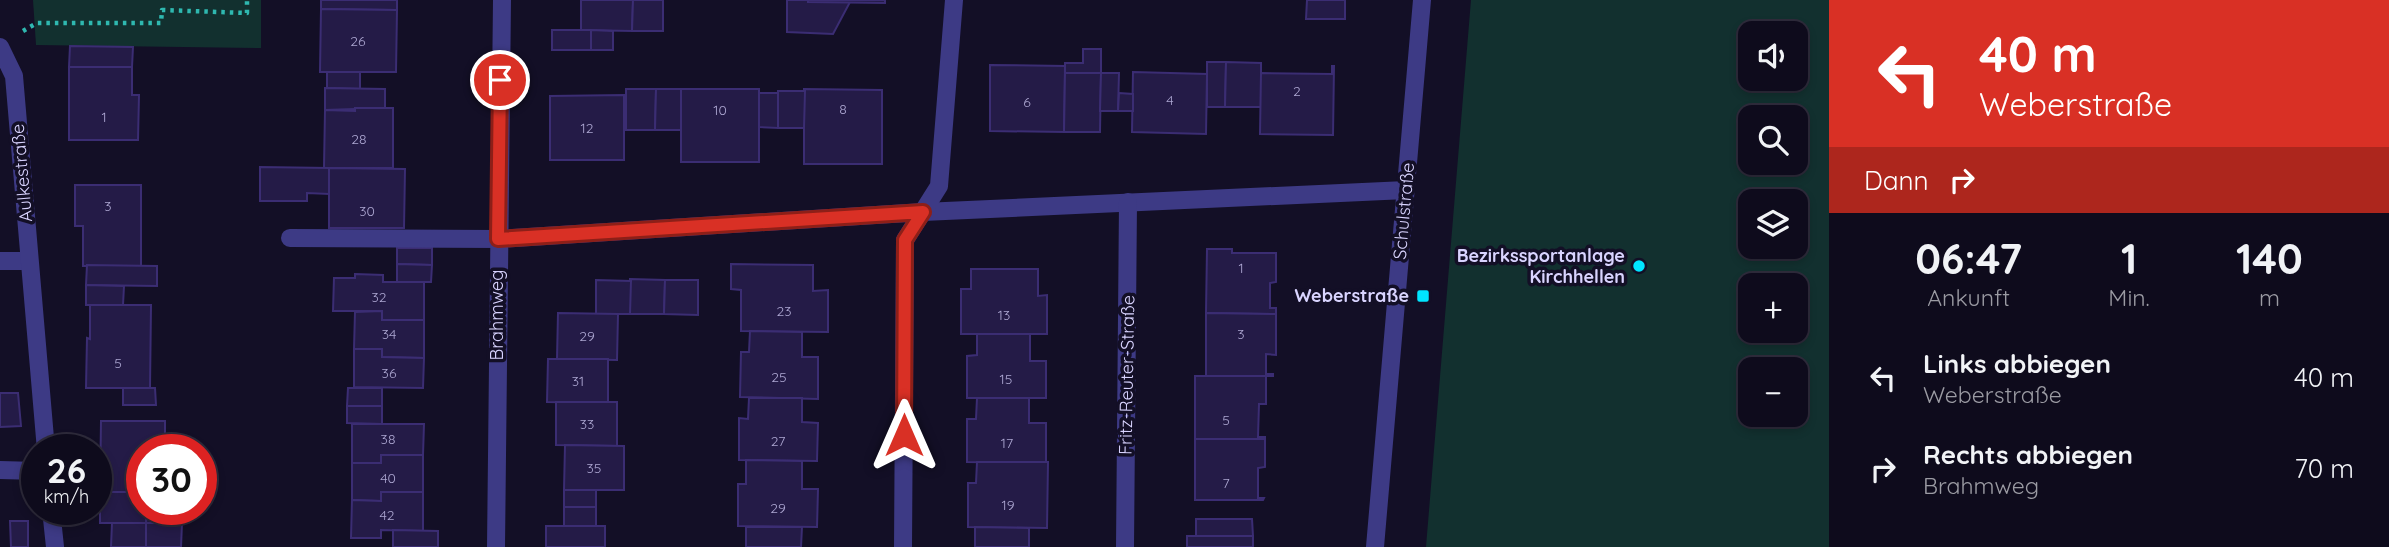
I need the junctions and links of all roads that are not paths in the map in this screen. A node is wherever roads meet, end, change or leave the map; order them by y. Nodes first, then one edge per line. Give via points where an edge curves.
1 (502, 0) edge
2 (954, 0) edge
3 (1422, 0) edge
4 (0, 47) edge
5 (1406, 190) junction
6 (1128, 202) junction
7 (923, 212) junction
8 (290, 238) dead end
9 (498, 239) junction
10 (0, 261) edge
11 (29, 261) junction
12 (45, 434) edge
13 (0, 470) edge
14 (21, 471) edge
15 (53, 525) edge
16 (55, 547) edge
17 (496, 547) edge
18 (903, 547) edge
19 (1125, 547) edge
20 (1375, 547) edge

1 - 9 street, Brahmweg
2 - 7 street via 939,186
3 - 5 street, Schulstraße
4 - 11 street, Aulkestraße via 14,76
5 - 6 street
5 - 20 street, Schulstraße
6 - 7 street
6 - 19 street, Fritz-Reuter-Straße
7 - 9 street
7 - 18 street via 905,240
8 - 9 street
9 - 17 street, Brahmweg
10 - 11 street
11 - 12 street, Aulkestraße
13 - 14 street
15 - 16 street

